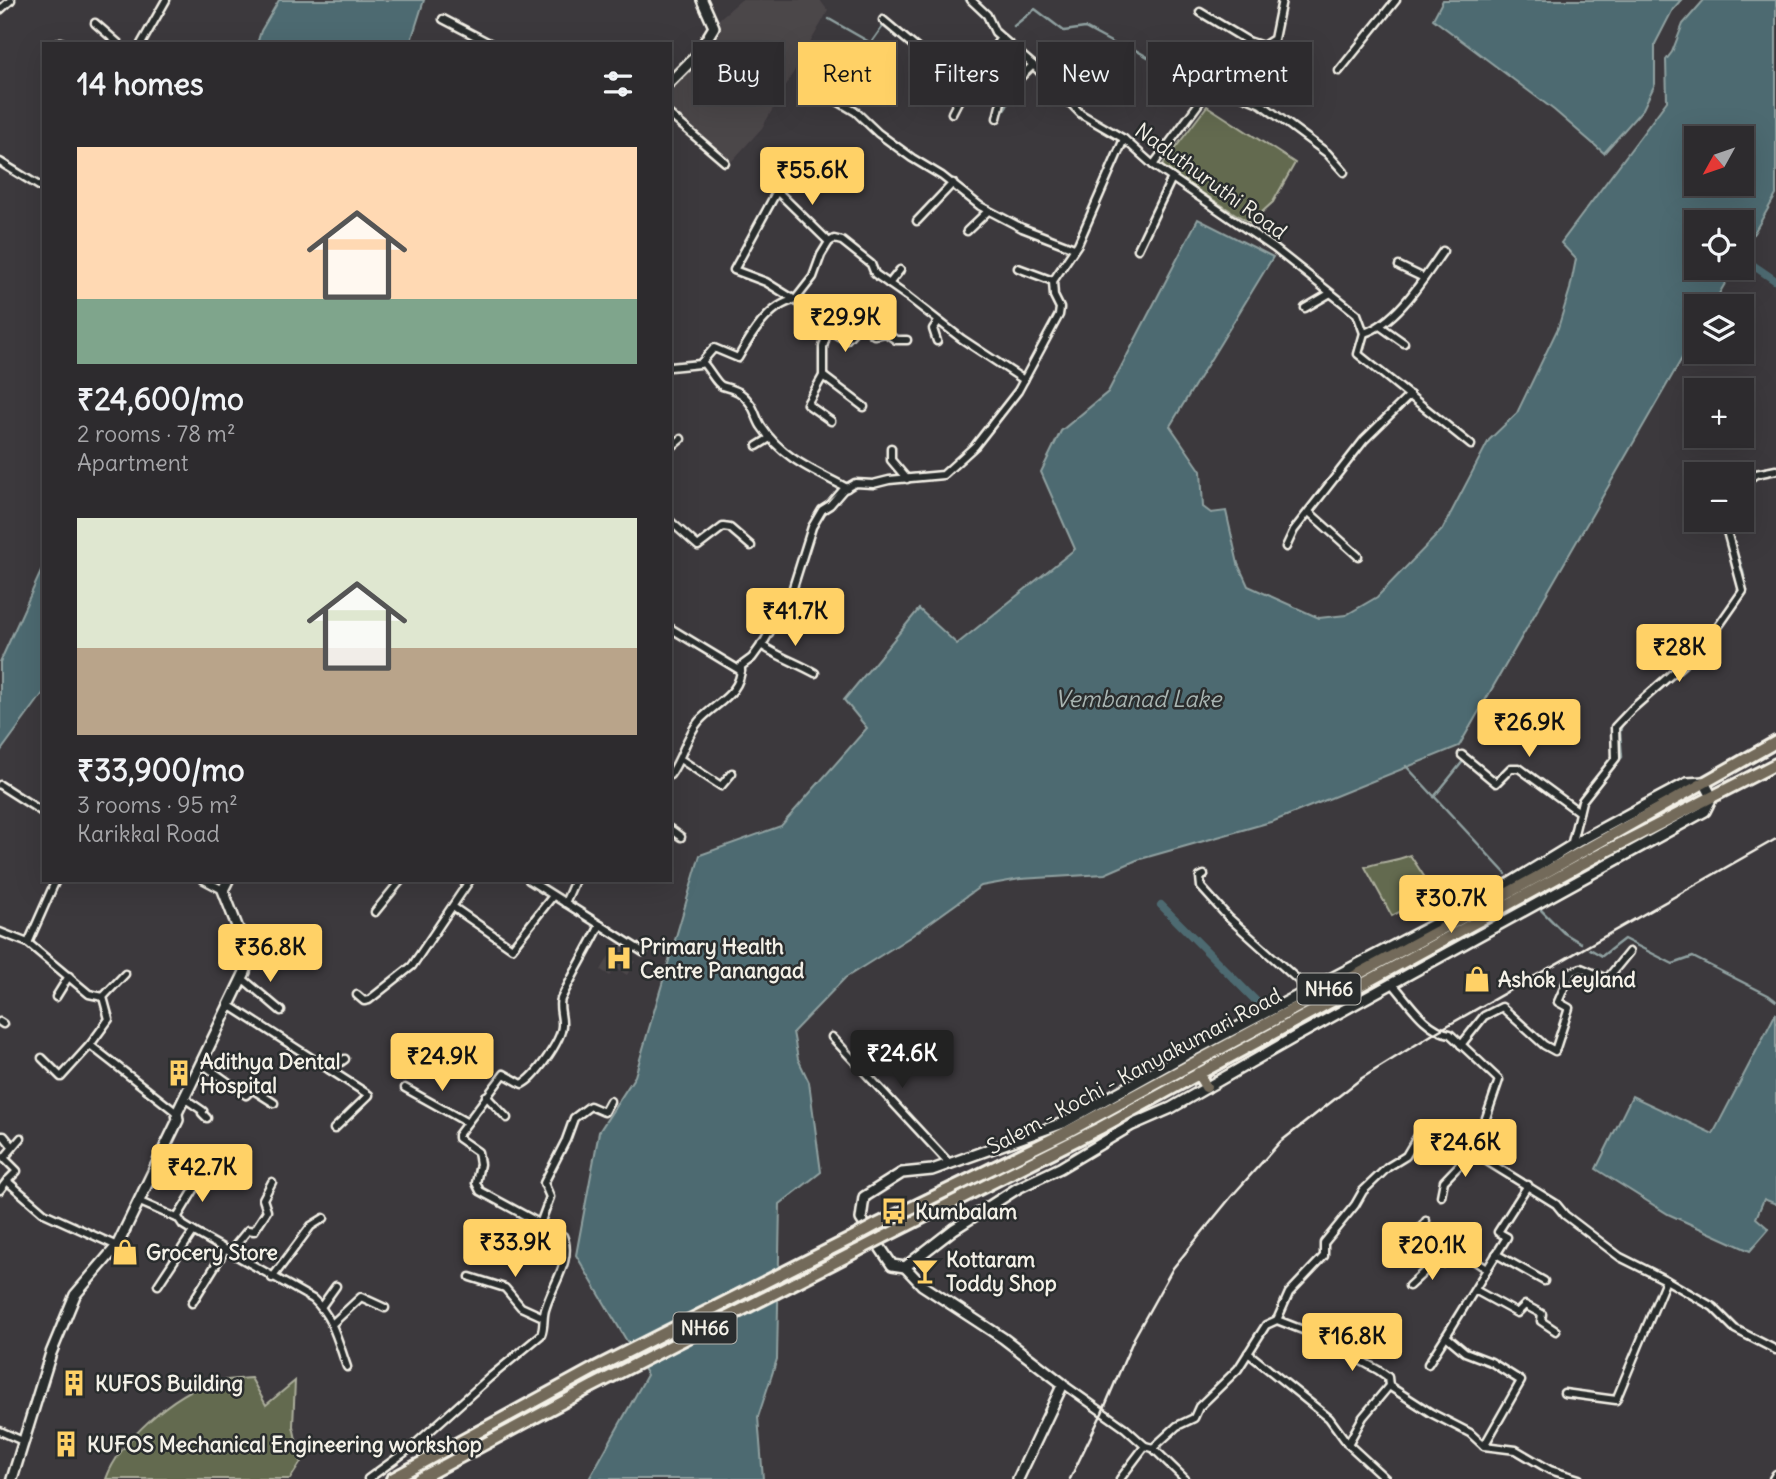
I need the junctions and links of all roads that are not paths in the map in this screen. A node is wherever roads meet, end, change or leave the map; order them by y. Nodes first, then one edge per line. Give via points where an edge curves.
1 (11, 0) edge
2 (166, 0) edge
3 (702, 0) edge
4 (971, 0) edge
5 (1282, 0) edge
6 (1396, 0) edge
7 (0, 10) edge
8 (1200, 12) dead end
9 (443, 19) dead end
10 (883, 20) dead end
11 (94, 23) dead end
12 (1001, 38) junction
13 (1248, 41) joint
14 (117, 42) edge
15 (142, 42) edge
16 (487, 42) edge
17 (998, 42) edge
18 (910, 43) edge
19 (1033, 65) junction
20 (1339, 71) dead end
21 (1024, 74) edge
22 (672, 80) edge
23 (844, 105) edge
24 (956, 105) edge
25 (1000, 105) edge
26 (1197, 105) edge
27 (1262, 105) edge
28 (952, 113) dead end
29 (672, 118) edge
30 (997, 118) dead end
31 (1124, 139) junction
32 (0, 162) edge
33 (725, 162) dead end
34 (1153, 165) junction
35 (1344, 172) dead end
36 (1172, 178) junction
37 (953, 183) junction
38 (42, 188) edge
39 (988, 211) junction
40 (917, 221) dead end
41 (967, 231) dead end
42 (829, 242) junction
43 (1074, 248) junction
44 (1138, 249) dead end
45 (1443, 251) dead end
46 (1399, 266) dead end
47 (1018, 268) dead end
48 (900, 270) dead end
49 (1424, 278) junction
50 (1053, 281) junction
51 (889, 284) junction
52 (1329, 293) junction
53 (795, 300) junction
54 (1305, 308) dead end
55 (938, 322) junction
56 (1380, 326) junction
57 (828, 331) junction
58 (1364, 333) junction
59 (907, 340) dead end
60 (937, 341) dead end
61 (1404, 343) dead end
62 (702, 362) junction
63 (672, 370) edge
64 (823, 376) junction
65 (1024, 380) junction
66 (1410, 395) junction
67 (864, 407) dead end
68 (831, 421) dead end
69 (770, 438) junction
70 (681, 439) dead end
71 (1471, 445) dead end
72 (672, 446) edge
73 (757, 446) dead end
74 (891, 448) dead end
75 (1776, 470) edge
76 (1754, 475) edge
77 (907, 480) junction
78 (847, 488) junction
79 (1309, 512) junction
80 (672, 523) edge
81 (1727, 532) edge
82 (751, 546) dead end
83 (1286, 547) dead end
84 (1358, 556) dead end
85 (672, 629) edge
86 (761, 645) junction
87 (741, 669) junction
88 (815, 673) dead end
89 (1776, 743) edge
90 (1462, 755) dead end
91 (680, 759) junction
92 (1776, 764) edge
93 (672, 772) edge
94 (732, 774) dead end
95 (1704, 782) junction
96 (0, 785) edge
97 (1712, 797) junction
98 (42, 812) edge
99 (1579, 812) junction
100 (672, 830) edge
101 (681, 837) dead end
102 (1571, 845) junction
103 (1204, 875) dead end
104 (55, 882) edge
105 (208, 882) edge
106 (227, 882) edge
107 (399, 882) edge
108 (469, 882) edge
109 (531, 882) edge
110 (574, 882) edge
111 (223, 890) junction
112 (552, 897) junction
113 (565, 903) junction
114 (453, 907) junction
115 (375, 912) dead end
116 (600, 925) junction
117 (0, 932) edge
118 (28, 943) junction
119 (643, 951) dead end
120 (1629, 952) dead end
121 (125, 974) dead end
122 (69, 976) junction
123 (242, 978) junction
124 (1393, 984) junction
125 (1303, 993) junction
126 (357, 995) dead end
127 (103, 997) junction
128 (56, 998) dead end
129 (229, 1005) junction
130 (281, 1011) dead end
131 (832, 1037) dead end
132 (90, 1045) junction
133 (1461, 1045) junction
134 (345, 1059) dead end
135 (43, 1063) dead end
136 (201, 1063) junction
137 (330, 1070) junction
138 (1198, 1073) junction
139 (405, 1087) dead end
140 (1206, 1087) junction
141 (486, 1096) junction
142 (184, 1098) junction
143 (610, 1101) dead end
144 (274, 1103) dead end
145 (177, 1114) junction
146 (207, 1118) dead end
147 (508, 1118) dead end
148 (466, 1122) junction
149 (334, 1129) dead end
150 (0, 1136) edge
151 (21, 1138) dead end
152 (13, 1147) junction
153 (1474, 1153) junction
154 (1466, 1157) junction
155 (950, 1164) junction
156 (224, 1177) dead end
157 (7, 1181) junction
158 (272, 1182) dead end
159 (1528, 1185) junction
160 (0, 1190) edge
161 (1441, 1196) dead end
162 (140, 1202) junction
163 (177, 1218) junction
164 (324, 1218) dead end
165 (1426, 1221) dead end
166 (540, 1224) junction
167 (193, 1232) junction
168 (117, 1246) junction
169 (228, 1251) junction
170 (1496, 1254) junction
171 (1438, 1259) junction
172 (905, 1267) junction
173 (1488, 1269) junction
174 (470, 1277) dead end
175 (272, 1278) junction
176 (1666, 1280) junction
177 (1544, 1281) dead end
178 (158, 1285) dead end
179 (335, 1286) dead end
180 (1409, 1286) dead end
181 (1475, 1290) junction
182 (192, 1303) dead end
183 (321, 1307) junction
184 (384, 1308) dead end
185 (543, 1317) junction
186 (1277, 1320) junction
187 (332, 1324) junction
188 (1556, 1331) dead end
189 (1446, 1336) junction
190 (1776, 1350) edge
191 (1248, 1353) junction
192 (1428, 1364) dead end
193 (346, 1367) dead end
194 (1063, 1384) junction
195 (1389, 1386) junction
196 (1564, 1393) dead end
197 (0, 1431) edge
198 (25, 1442) junction
199 (1348, 1444) junction
200 (1145, 1446) junction
201 (1484, 1446) junction
202 (1153, 1448) junction
203 (1776, 1474) edge
204 (12, 1479) edge
205 (368, 1479) edge
206 (392, 1479) edge
207 (419, 1479) edge
208 (1018, 1479) edge
209 (1120, 1479) edge
210 (1185, 1479) edge
211 (1386, 1479) edge
212 (1580, 1479) edge
213 (1773, 1479) edge

1 - 7 street
2 - 15 street
3 - 22 street via 714,27
4 - 12 street, Naduthuruthi Road
5 - 13 street via 1274,39 1263,46
6 - 20 street
8 - 13 street
9 - 16 street
10 - 18 street
11 - 14 street
12 - 17 street
12 - 19 street, Naduthuruthi Road
19 - 21 street
19 - 31 street, Naduthuruthi Road via 1081,114
23 - 37 street via 912,158
24 - 28 street
25 - 30 street
26 - 34 street
27 - 35 street via 1327,153
29 - 33 street
31 - 34 street, Naduthuruthi Road
31 - 43 street
32 - 38 street
34 - 36 street, Naduthuruthi Road
36 - 44 street
36 - 52 street, Naduthuruthi Road via 1274,248
37 - 39 street
37 - 40 street
39 - 41 street
39 - 43 street
42 - 51 street via 842,241
42 - 53 street via 813,277
42 - 53 street via 777,191 734,270
43 - 50 street
45 - 49 street
46 - 49 street
47 - 50 street
48 - 51 street
49 - 56 street
50 - 65 street via 1059,315
51 - 55 street
52 - 54 street
52 - 58 street, Naduthuruthi Road via 1357,314
53 - 57 street
53 - 62 street via 764,321 738,358 714,348
55 - 60 street via 933,330
55 - 65 street
56 - 58 street
56 - 61 street
57 - 59 street via 846,340 861,324 874,335 886,333
57 - 64 street
58 - 66 street, Naduthuruthi Road via 1359,354
62 - 63 street
62 - 69 street via 722,386 749,402
64 - 67 street
64 - 68 street via 807,404
65 - 77 street via 975,446 943,475
66 - 71 street, Naduthuruthi Road
66 - 79 street via 1364,440
69 - 73 street
69 - 78 street via 787,456
70 - 72 street
74 - 77 street via 891,460
75 - 76 street
77 - 78 street via 855,483
78 - 86 street via 822,510 812,527 791,594
79 - 83 street
79 - 84 street
80 - 82 street via 698,546 723,527
81 - 99 street via 1742,591 1706,644 1615,727 1616,758 1582,801
85 - 87 street
86 - 87 street
86 - 88 street
87 - 91 street via 735,690 697,723
89 - 95 highway, Salem - Kochi - Kanyakumari Road / NH66
90 - 99 street via 1496,783 1511,768 1519,768
91 - 93 street
91 - 94 street via 721,786
92 - 97 highway, Salem - Kochi - Kanyakumari Road / NH66
95 - 97 street
95 - 102 street via 1687,783
95 - 206 highway, Salem - Kochi - Kanyakumari Road / NH66, bridge via 1077,1127 595,1368
96 - 98 street
97 - 124 street via 1705,811
97 - 138 highway, Salem - Kochi - Kanyakumari Road / NH66
99 - 102 street
100 - 101 street
102 - 125 street via 1492,894
103 - 125 street via 1201,887 1299,981
104 - 118 street
105 - 111 street
106 - 111 street
107 - 115 street
108 - 114 street
109 - 112 street
110 - 113 street
111 - 123 street via 249,957
112 - 113 street
112 - 114 street via 512,948
113 - 116 street
114 - 126 street via 412,966 369,1000
116 - 119 street
116 - 141 street via 559,1003 559,1039 530,1080 522,1084 504,1074
117 - 118 street
118 - 122 street
120 - 133 street via 1607,979 1581,968 1571,972 1558,1002 1569,1008 1555,1051 1502,1007 1484,1016
121 - 127 street
122 - 127 street via 89,994
122 - 128 street
123 - 129 street
123 - 130 street
124 - 133 street via 1430,1026 1450,1034
124 - 140 street
125 - 155 street via 1063,1124
127 - 132 street via 109,1019
129 - 136 street
129 - 137 street
131 - 155 street
132 - 135 street via 61,1077
132 - 145 street
133 - 153 street via 1499,1080
134 - 137 street
136 - 142 street
136 - 144 street via 246,1095 252,1089
137 - 149 street via 369,1095
138 - 140 highway
138 - 207 highway, Salem - Kochi - Kanyakumari Road / NH66, bridge
139 - 148 street
140 - 172 street via 1018,1188
141 - 147 street
141 - 148 street
142 - 145 street
142 - 146 street
143 - 166 street via 604,1112 590,1106 573,1118 544,1183 550,1197
145 - 162 street
148 - 166 street via 458,1138 478,1152 476,1184 480,1191
150 - 152 street
151 - 152 street
152 - 157 street via 4,1160 17,1171
153 - 154 street
153 - 159 street
154 - 161 street via 1444,1181
154 - 186 street via 1427,1128 1422,1129 1406,1156 1363,1191 1324,1243 1324,1256 1289,1293
155 - 172 street via 902,1173 863,1197 862,1219 892,1265
156 - 163 street via 212,1171 197,1185
157 - 160 street
157 - 168 street via 44,1213
158 - 169 street via 263,1199 267,1211 254,1231 248,1230
159 - 170 street via 1498,1232 1507,1237
159 - 176 street via 1619,1257
162 - 163 street
162 - 168 street
163 - 167 street
164 - 175 street via 311,1226
165 - 171 street via 1417,1234 1418,1242
166 - 185 street via 563,1236 567,1246
167 - 169 street
167 - 178 street
168 - 198 street via 75,1295 51,1353
169 - 175 street
169 - 182 street
170 - 173 street
170 - 177 street
171 - 173 street via 1443,1263 1458,1250
171 - 180 street
172 - 194 street via 922,1285
173 - 181 street
174 - 185 street via 505,1288 521,1307
175 - 183 street
176 - 190 street via 1713,1307 1735,1329
176 - 196 street via 1616,1400
179 - 183 street
181 - 188 street via 1517,1313 1525,1305 1542,1314 1541,1321
181 - 189 street
183 - 187 street
184 - 187 street via 360,1297
185 - 205 street via 541,1335 412,1447
186 - 191 street via 1266,1325
186 - 195 street via 1378,1370 1388,1377
187 - 193 street
189 - 192 street
189 - 201 street via 1465,1352 1521,1381
191 - 199 street via 1329,1418
191 - 202 street via 1194,1418 1177,1426
194 - 200 street
194 - 208 street
195 - 199 street
195 - 201 street via 1470,1433
197 - 198 street
198 - 204 street
199 - 211 street
200 - 202 street
200 - 209 street
201 - 212 street via 1516,1450 1550,1470
202 - 210 street
203 - 213 street

